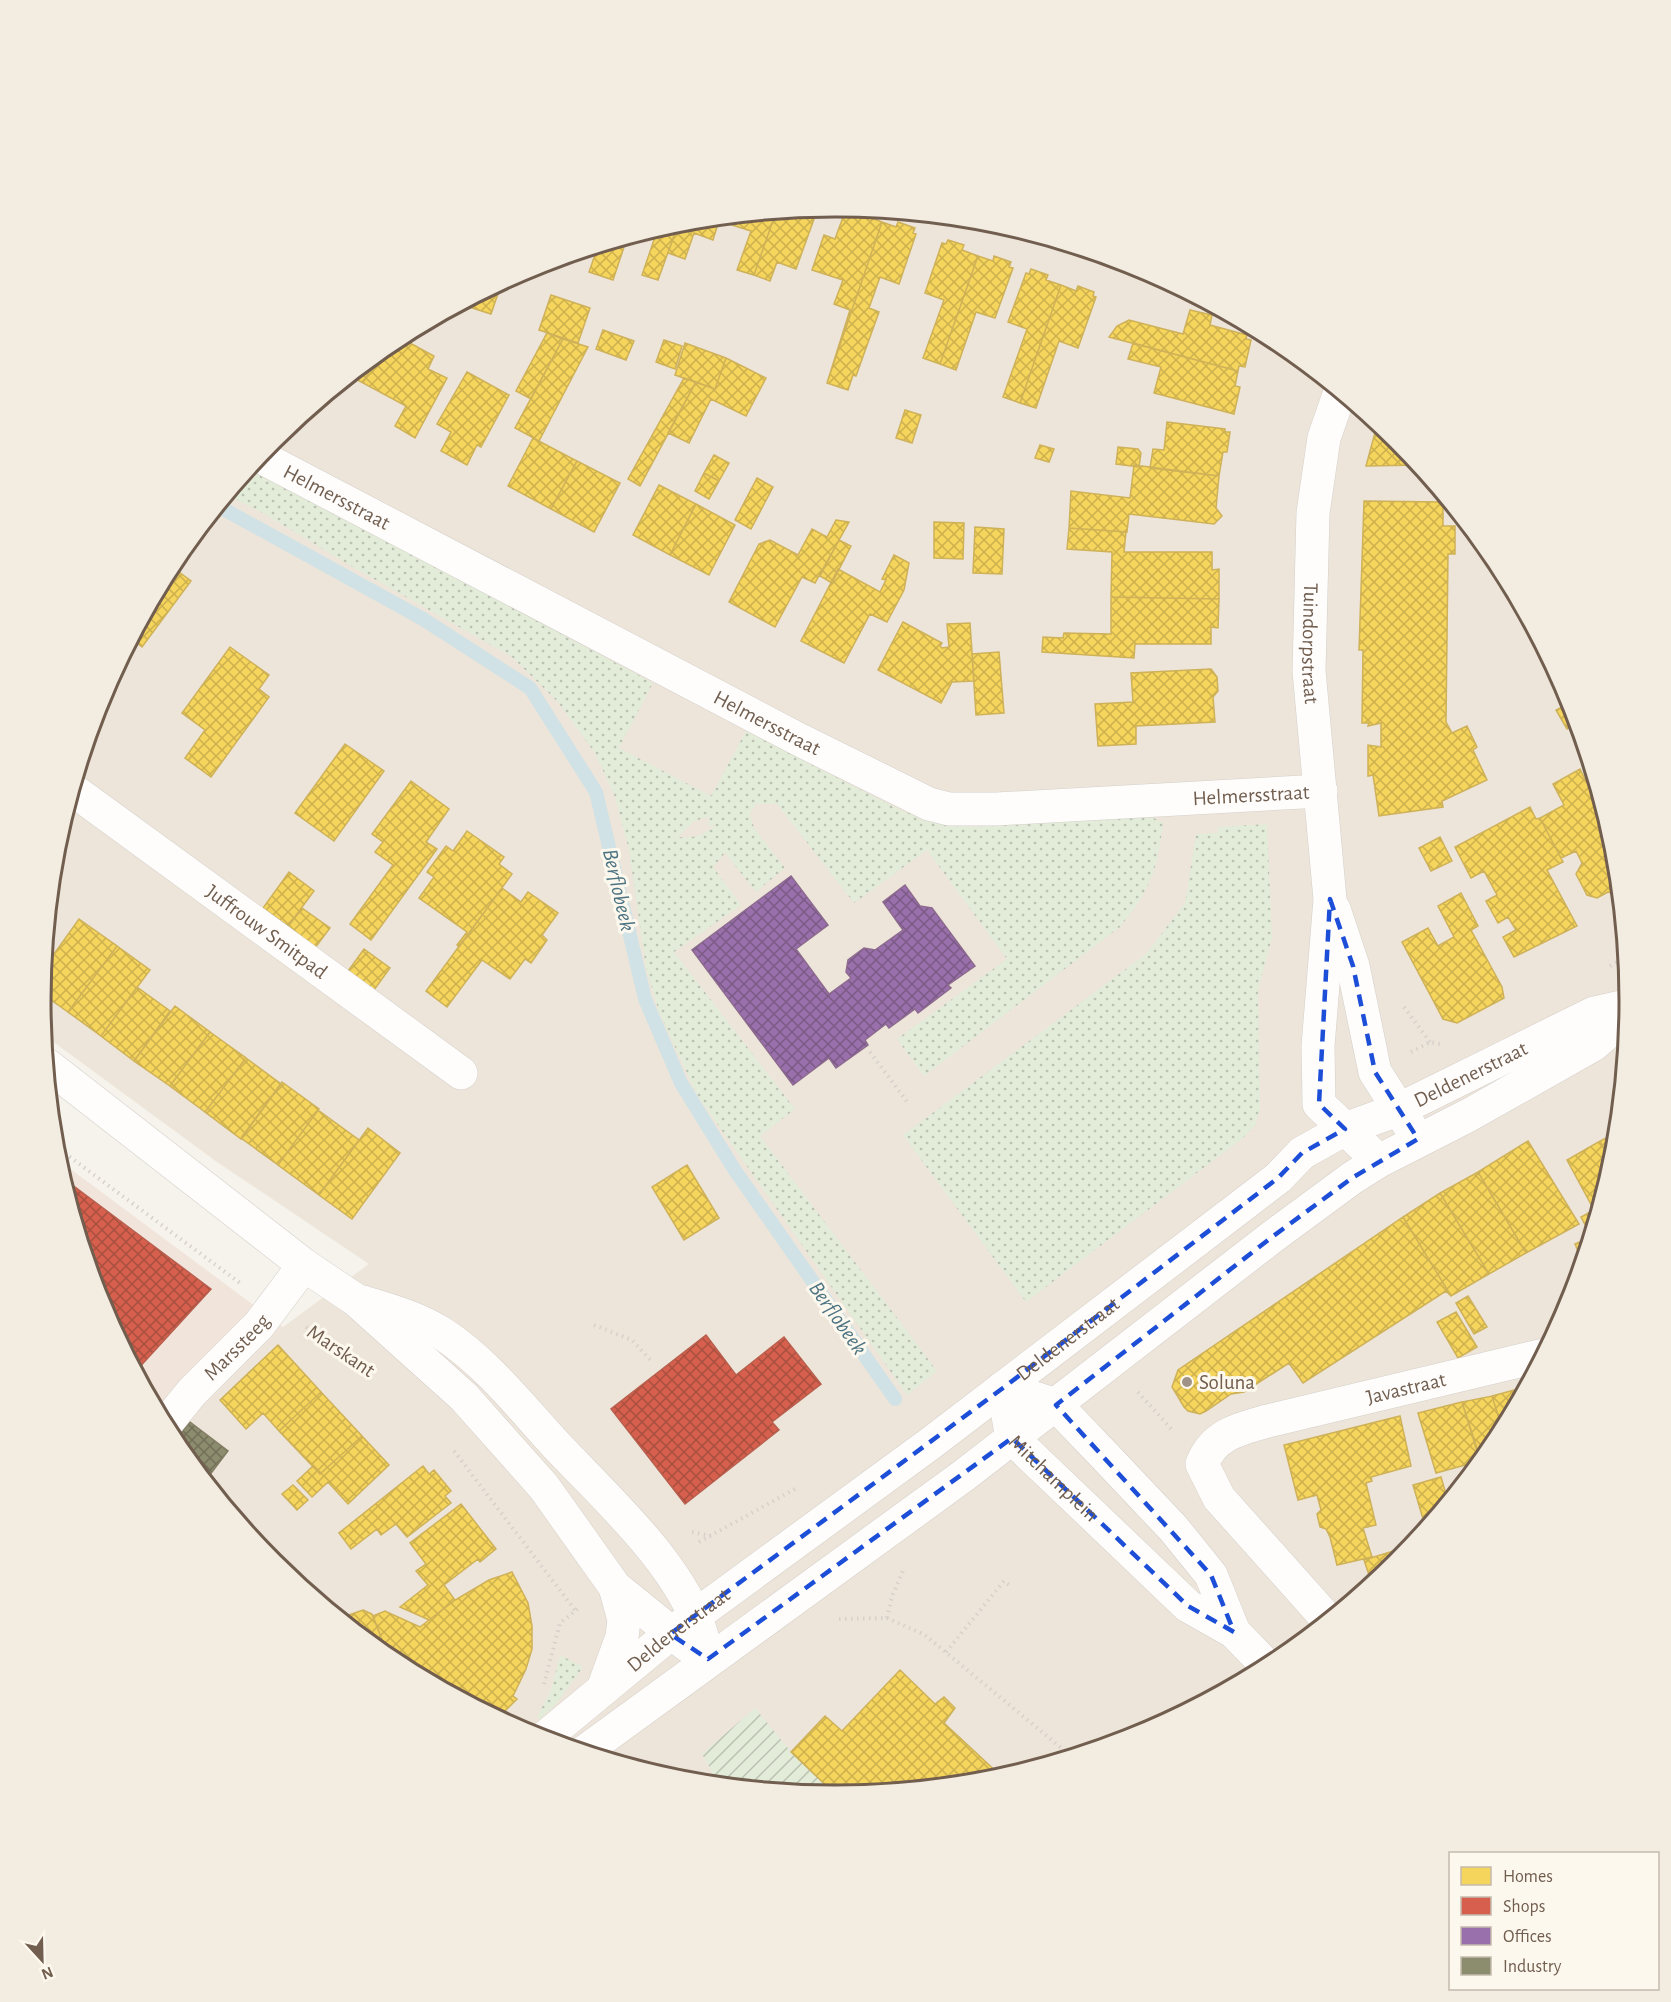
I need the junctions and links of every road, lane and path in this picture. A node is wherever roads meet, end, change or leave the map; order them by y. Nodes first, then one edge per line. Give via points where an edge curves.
1 (1338, 399) edge
2 (268, 461) edge
3 (1321, 791) junction
4 (79, 794) edge
5 (1330, 899) junction
6 (1620, 1007) edge
7 (1619, 1022) edge
8 (870, 1052) dead end
9 (55, 1071) edge
10 (461, 1073) dead end
11 (908, 1102) dead end
12 (1400, 1109) junction
13 (1346, 1129) junction
14 (1418, 1139) junction
15 (66, 1154) edge
16 (1379, 1161) junction
17 (304, 1265) junction
18 (356, 1300) junction
19 (273, 1307) junction
20 (594, 1325) dead end
21 (1534, 1357) edge
22 (360, 1362) dead end
23 (653, 1364) dead end
24 (1143, 1385) dead end
25 (1004, 1388) junction
26 (1056, 1405) junction
27 (171, 1418) edge
28 (1012, 1438) junction
29 (448, 1443) dead end
30 (1202, 1464) junction
31 (1010, 1586) dead end
32 (615, 1587) junction
33 (575, 1610) junction
34 (1323, 1615) edge
35 (697, 1616) junction
36 (887, 1618) dead end
37 (1234, 1632) junction
38 (670, 1635) junction
39 (617, 1650) junction
40 (946, 1652) junction
41 (708, 1659) junction
42 (1261, 1659) edge
43 (603, 1690) junction
44 (542, 1691) dead end
45 (551, 1732) edge
46 (591, 1747) edge
47 (1065, 1751) edge

1 - 3 street, Tuindorpstraat via 1324,438 1313,513 1309,671
2 - 3 street, Helmersstraat via 929,804 949,809 997,809
3 - 5 street, Tuindorpstraat
4 - 10 street, Juffrouw Smitpad
5 - 12 street, Tuindorpstraat via 1353,966 1375,1072
5 - 13 street, Tuindorpstraat via 1318,1046 1319,1104
6 - 12 street, Deldenerstraat via 1594,1013
7 - 14 street, Deldenerstraat via 1593,1045
8 - 11 path
9 - 17 street, Marskant
12 - 13 street, Deldenerstraat
12 - 14 street, Tuindorpstraat
13 - 16 street, Tuindorpstraat
13 - 25 street, Deldenerstraat via 1302,1153 1278,1178
14 - 16 street, Deldenerstraat
15 - 19 path, Marskant
16 - 26 street, Deldenerstraat via 1272,1237
17 - 18 street, Marskant
17 - 19 street, Marssteeg
18 - 32 street, Marskant via 465,1397 543,1487
18 - 35 street, Marskant via 414,1317 445,1335 474,1359 662,1562
19 - 22 path, Marskant
19 - 27 street, Marssteeg
20 - 23 path via 632,1340
21 - 30 street, Javastraat via 1233,1431 1208,1450
24 - 30 path via 1137,1392
25 - 26 street, Mitchamplein
25 - 28 street, Mitchamplein
25 - 35 street, Deldenerstraat
26 - 28 street, Deldenerstraat
26 - 37 street, Mitchamplein via 1173,1528 1210,1575
28 - 37 street, Mitchamplein via 1188,1606
28 - 41 street, Deldenerstraat
29 - 33 path
30 - 34 street via 1219,1498
31 - 40 path via 1004,1581
32 - 33 path
32 - 38 street, Marskant
32 - 39 street, Marskant via 624,1620
33 - 39 path via 599,1638
33 - 44 path via 560,1623
35 - 38 street, Deldenerstraat
35 - 41 street, Marskant
36 - 40 path via 925,1635
37 - 42 street, Mitchamplein
38 - 41 street, Marskant
38 - 43 street, Deldenerstraat
39 - 43 street, Marskant
40 - 47 path
41 - 46 street, Deldenerstraat
43 - 45 street, Deldenerstraat

